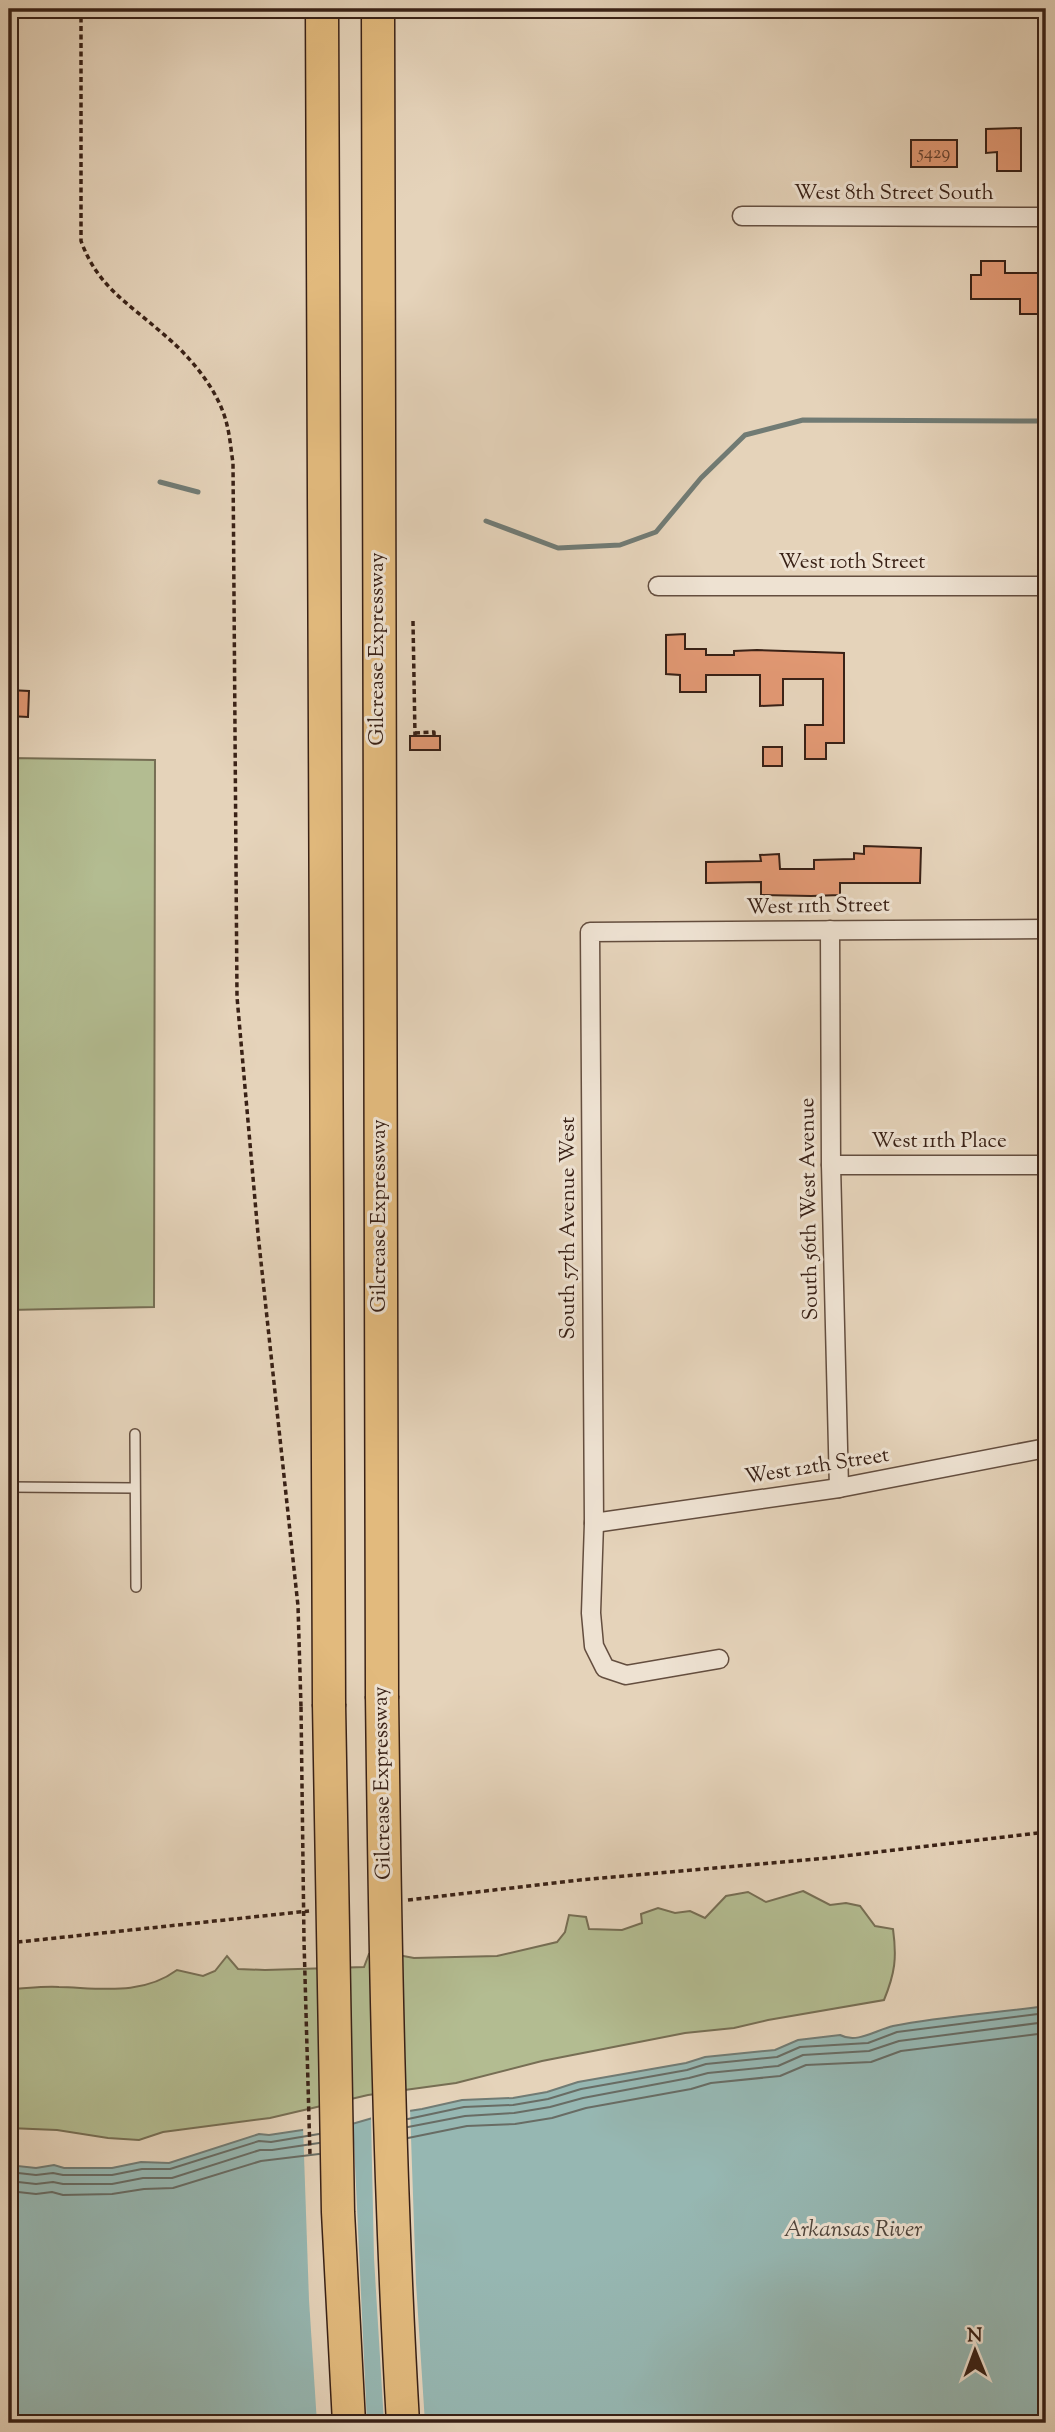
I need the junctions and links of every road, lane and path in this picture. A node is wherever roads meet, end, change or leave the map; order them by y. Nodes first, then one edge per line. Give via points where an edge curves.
1 (80, 9) edge
2 (322, 9) edge
3 (378, 9) edge
4 (742, 216) dead end
5 (1046, 216) edge
6 (658, 586) dead end
7 (1046, 586) edge
8 (413, 621) dead end
9 (435, 736) dead end
10 (1046, 929) edge
11 (830, 930) junction
12 (590, 932) joint
13 (831, 1165) junction
14 (1046, 1165) edge
15 (135, 1434) dead end
16 (1046, 1448) edge
17 (9, 1487) edge
18 (134, 1488) junction
19 (839, 1488) junction
20 (594, 1524) junction
21 (136, 1587) dead end
22 (719, 1659) dead end
23 (315, 1706) junction
24 (1046, 1832) edge
25 (401, 1901) dead end
26 (320, 1910) dead end
27 (9, 1943) edge
28 (349, 2423) edge
29 (403, 2423) edge

1 - 23 path via 81,241 98,277 164,334 201,374 227,423 233,463 237,997 298,1606
2 - 23 highway
3 - 29 highway, Gilcrease Expressway, bridge via 382,1696 388,2080
4 - 5 street, West 8th Street South
6 - 7 street, West 10th Street
8 - 9 path via 415,734 434,732
10 - 11 street, West 11th Street
11 - 12 street, West 11th Street
11 - 13 street, South 56th West Avenue
12 - 20 street, South 57th Avenue West
13 - 14 street, West 11th Place
13 - 19 street, South 56th West Avenue
15 - 18 lane
16 - 19 street, West 12th Street
17 - 18 lane
18 - 21 lane
19 - 20 street, West 12th Street
20 - 22 street, South 57th Avenue West via 591,1613 594,1646 605,1668 626,1675
23 - 28 highway, bridge
24 - 25 path
26 - 27 path

